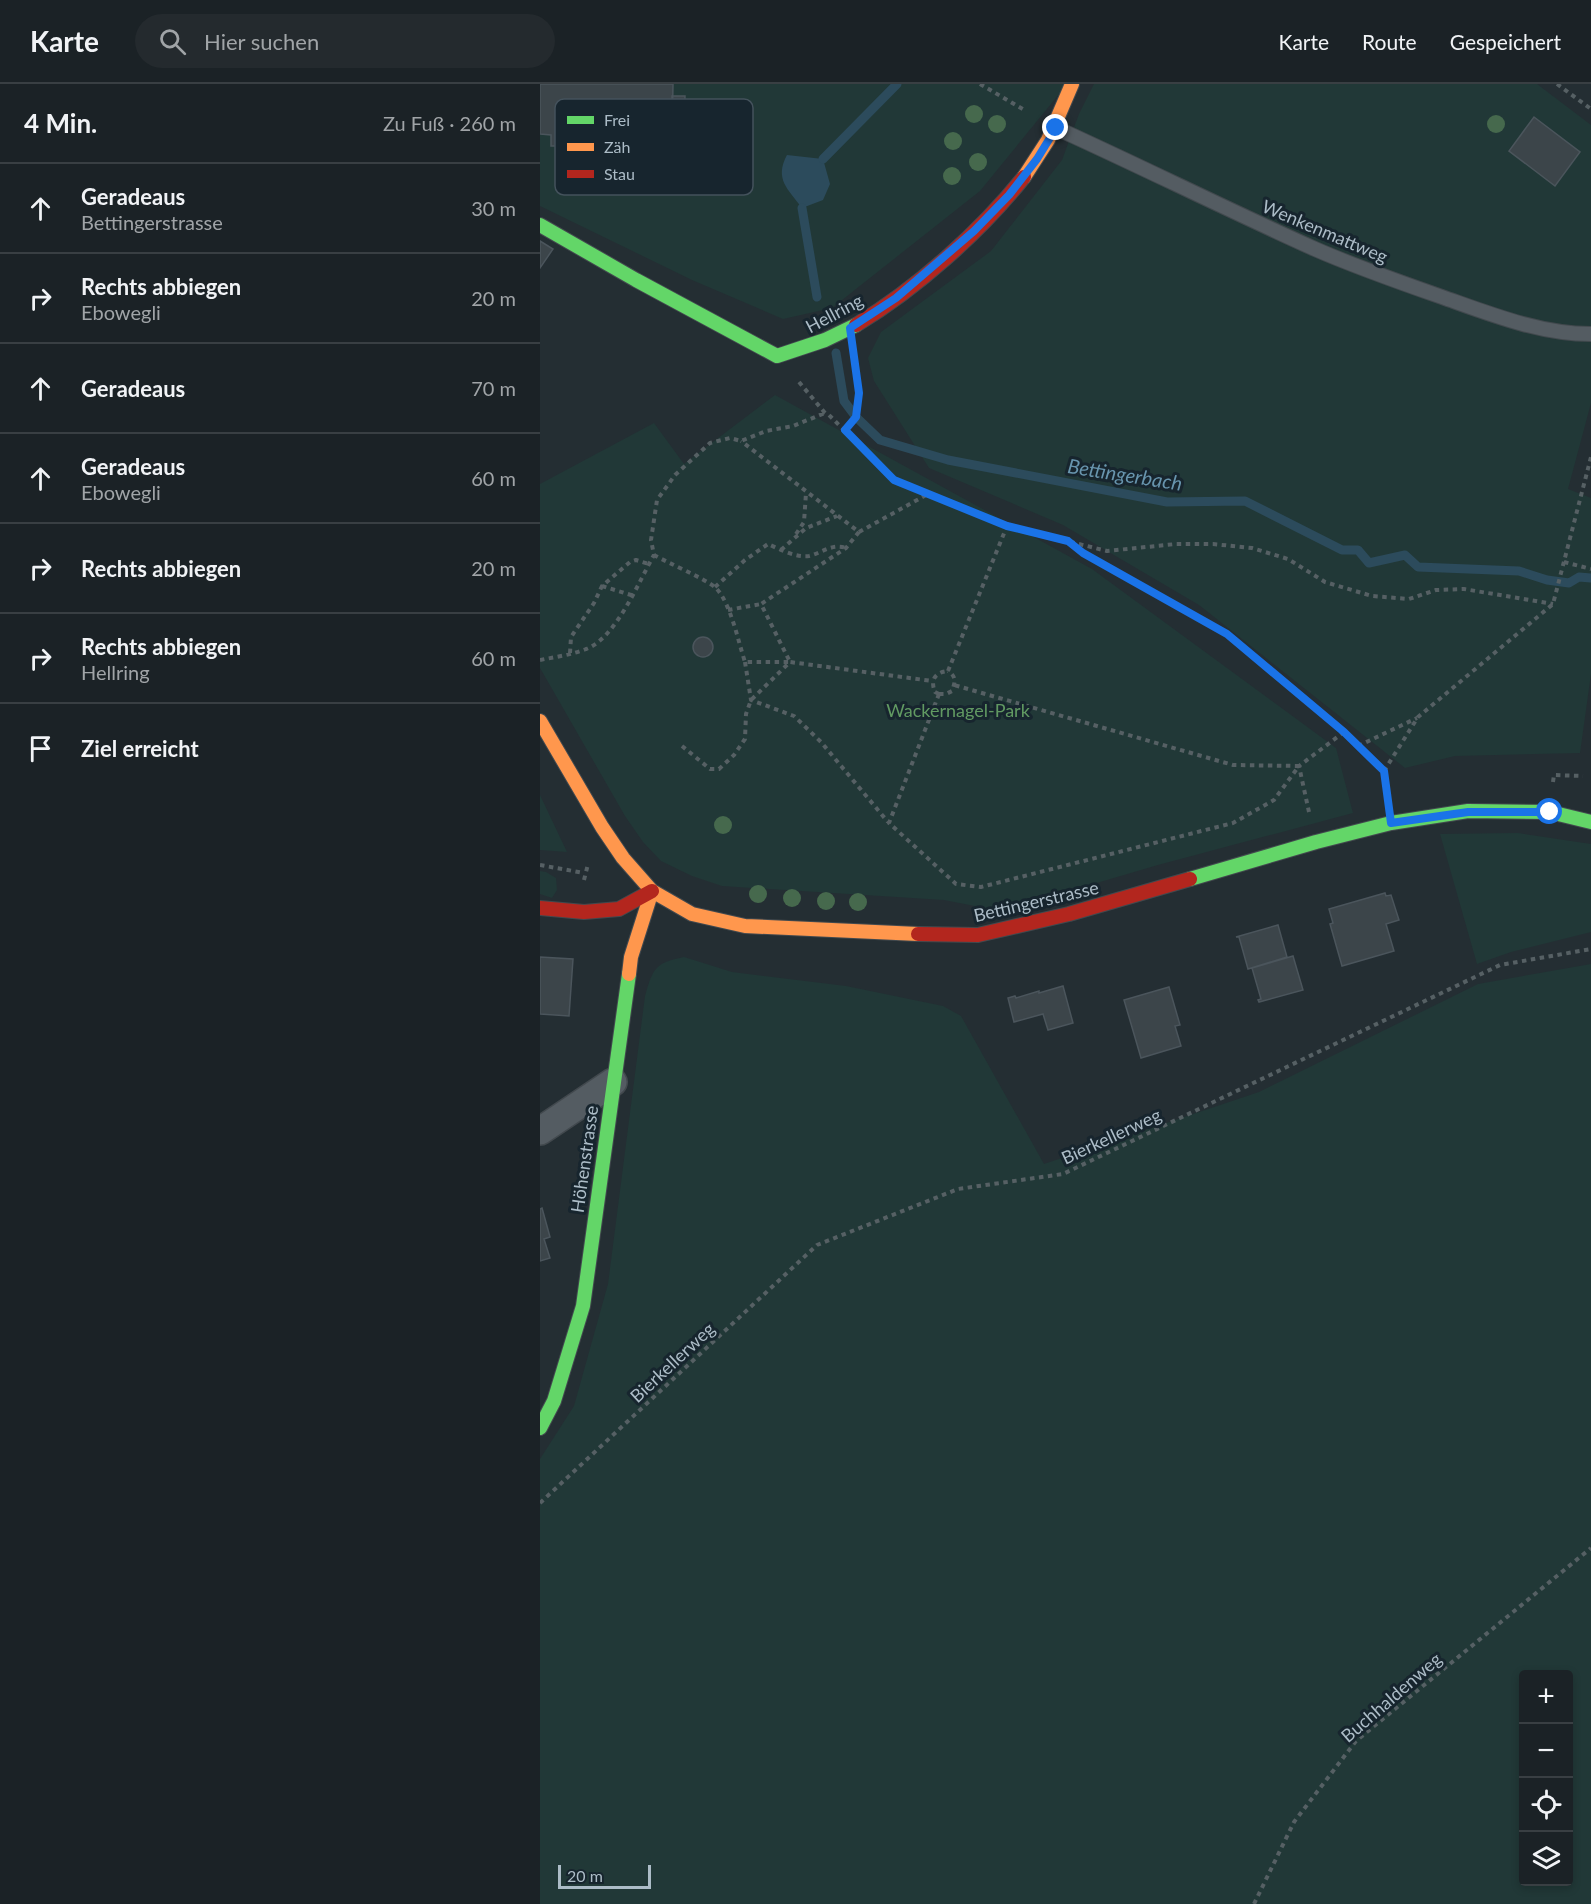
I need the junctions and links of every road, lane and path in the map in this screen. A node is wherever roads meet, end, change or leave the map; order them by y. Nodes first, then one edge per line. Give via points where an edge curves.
1 (980, 84) edge
2 (1072, 84) edge
3 (1557, 84) edge
4 (1591, 109) edge
5 (1056, 128) junction
6 (540, 225) edge
7 (850, 328) junction
8 (1591, 334) edge
9 (845, 430) junction
10 (741, 441) junction
11 (1591, 457) edge
12 (806, 493) junction
13 (928, 494) junction
14 (837, 516) junction
15 (1007, 526) junction
16 (859, 532) junction
17 (793, 540) junction
18 (1068, 541) junction
19 (846, 548) junction
20 (781, 550) junction
21 (654, 555) junction
22 (1564, 561) junction
23 (649, 564) junction
24 (1591, 569) edge
25 (602, 586) junction
26 (715, 587) junction
27 (631, 596) junction
28 (760, 604) junction
29 (1552, 604) junction
30 (728, 610) junction
31 (570, 653) junction
32 (540, 660) edge
33 (745, 662) junction
34 (790, 662) junction
35 (948, 671) junction
36 (932, 681) junction
37 (954, 686) junction
38 (939, 694) junction
39 (751, 700) junction
40 (1418, 717) junction
41 (540, 722) edge
42 (1344, 732) junction
43 (682, 746) dead end
44 (1358, 746) junction
45 (1299, 766) junction
46 (1384, 771) junction
47 (1591, 822) edge
48 (889, 823) junction
49 (1391, 823) junction
50 (1316, 842) junction
51 (540, 865) edge
52 (584, 873) dead end
53 (652, 891) junction
54 (540, 908) edge
55 (1591, 950) edge
56 (613, 1082) junction
57 (540, 1131) edge
58 (540, 1428) edge
59 (540, 1503) edge
60 (1591, 1548) edge
61 (1254, 1904) edge

1 - 5 path
2 - 5 street, Hellring
3 - 4 path
5 - 7 street, Hellring via 1009,195 974,231 896,298
5 - 8 lane, Wenkenmattweg via 1374,273 1486,313 1572,334
6 - 7 street, Hellring via 777,356 817,345
7 - 9 path via 859,393 856,417
9 - 10 path via 825,413
9 - 13 path via 894,480
10 - 12 path
10 - 21 path via 730,438 710,443 675,475 657,500 651,540
11 - 22 path
12 - 14 path
12 - 17 path via 804,522
13 - 15 path
13 - 16 path
14 - 16 path
14 - 17 path via 806,528
15 - 18 path
15 - 35 path
16 - 19 path
17 - 20 path
18 - 29 path via 1107,551 1176,543 1252,548 1288,560 1325,582 1372,597 1409,599 1436,590 1464,589
18 - 42 path via 1227,634
19 - 20 path via 840,546 808,556
19 - 28 path
20 - 26 path via 768,544
21 - 23 path
21 - 26 path
22 - 24 path
22 - 29 path
23 - 25 path via 630,561
23 - 27 path
25 - 27 path
25 - 31 path via 571,637
26 - 30 path
27 - 31 path via 599,642
28 - 30 path
28 - 34 path
29 - 40 path
30 - 33 path
31 - 32 path
33 - 34 path
33 - 39 path
34 - 36 path
34 - 39 path
35 - 36 path via 935,675
35 - 37 path via 953,675
36 - 38 path
37 - 38 path via 952,691
37 - 45 path via 1233,765
38 - 48 path
39 - 43 path via 745,739 719,769 710,769
39 - 48 path via 794,716
40 - 44 path
40 - 46 path
41 - 53 street, Bettingerstrasse via 602,827
42 - 44 path
42 - 45 path
44 - 46 path
45 - 48 path via 1274,800 1233,823 981,887 956,884
45 - 50 path
46 - 49 path
47 - 49 street, Bettingerstrasse via 1550,812 1468,812
49 - 50 street, Bettingerstrasse
50 - 53 street, Bettingerstrasse via 1069,914 978,935 745,926 692,914
51 - 52 path
53 - 54 street via 619,909 584,912
53 - 56 street, Höhenstrasse via 631,957
55 - 59 path, Bierkellerweg via 1500,965 1063,1174 958,1189 817,1245
56 - 57 street
56 - 58 street, Höhenstrasse via 583,1306 554,1401
60 - 61 path, Buchhaldenweg via 1356,1741 1294,1822

